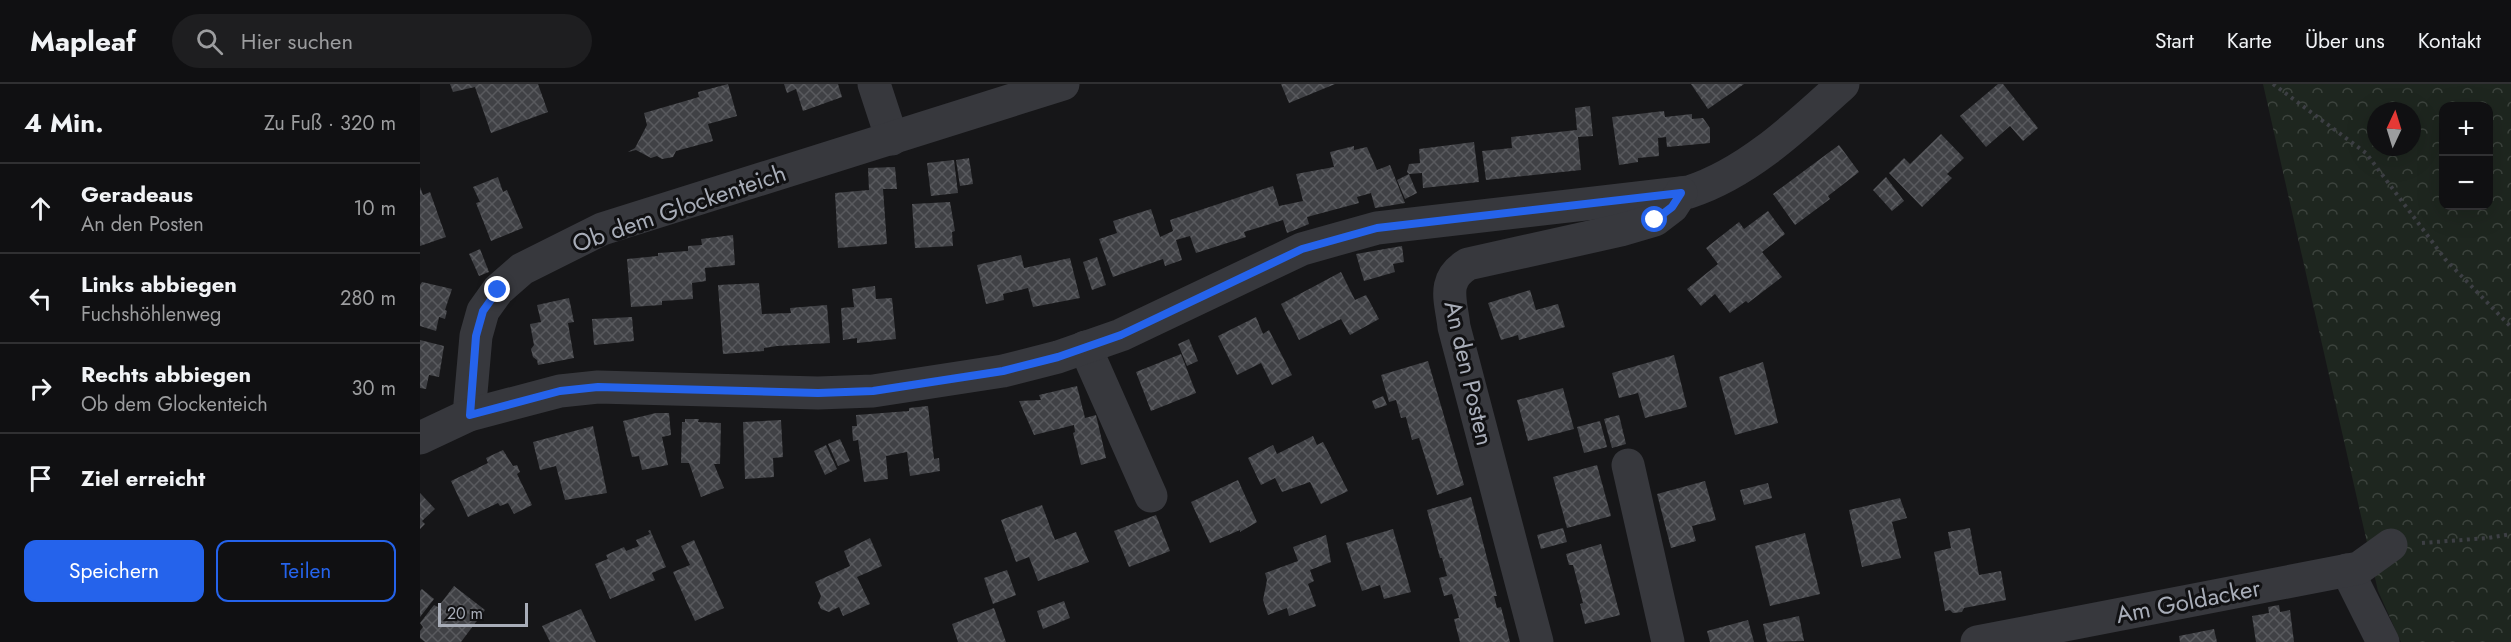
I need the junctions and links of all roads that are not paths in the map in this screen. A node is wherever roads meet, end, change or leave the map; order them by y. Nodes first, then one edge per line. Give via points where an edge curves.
1 (874, 84) edge
2 (1063, 84) edge
3 (1843, 84) edge
4 (892, 138) junction
5 (1681, 193) junction
6 (1085, 347) junction
7 (470, 415) junction
8 (420, 438) edge
9 (1628, 465) dead end
10 (1150, 496) dead end
11 (2391, 545) road end
12 (2347, 570) junction
13 (1537, 642) edge
14 (1668, 642) edge
15 (1977, 642) edge
16 (2383, 642) edge

1 - 4 street
2 - 4 street, Ob dem Glockenteich
3 - 5 street via 1790,132 1715,183
4 - 7 street, Ob dem Glockenteich via 602,229 522,269 498,290 483,311 476,336
5 - 6 street via 1377,228 1302,249 1121,335
5 - 13 street, An den Posten via 1672,207 1655,220 1468,264 1456,271 1451,282 1454,327
6 - 7 street via 1003,371 873,391 598,387 560,391
6 - 10 street
7 - 8 street
9 - 14 street
11 - 12 street, Am Goldacker via 2359,568
12 - 15 street, Am Goldacker
12 - 16 street

